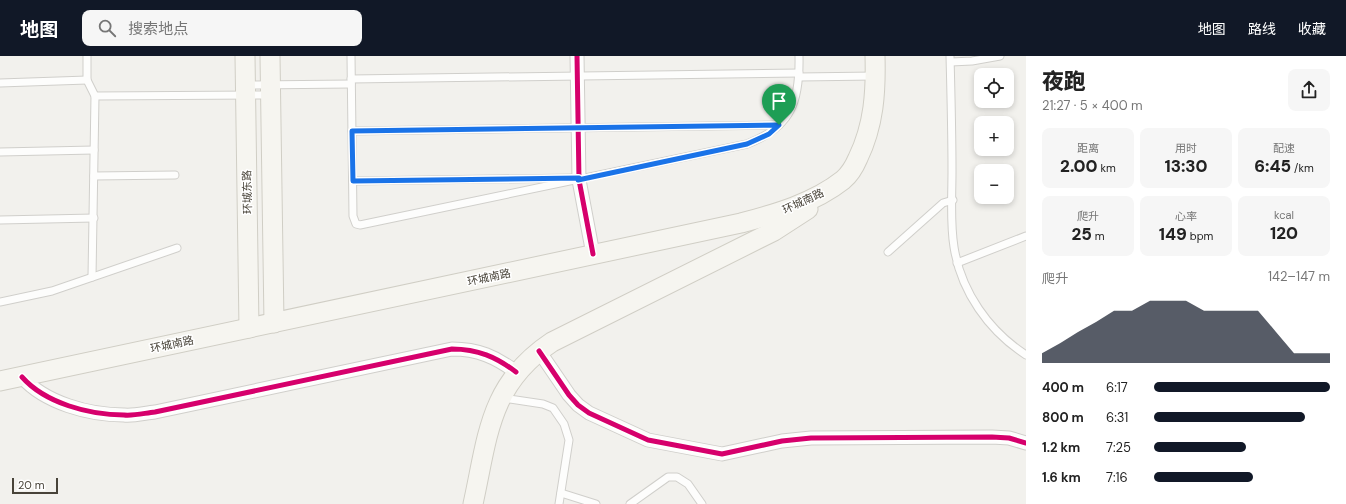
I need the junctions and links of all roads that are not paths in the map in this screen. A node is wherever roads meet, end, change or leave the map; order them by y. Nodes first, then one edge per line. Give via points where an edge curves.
1 (87, 56) edge
2 (245, 56) edge
3 (270, 56) edge
4 (351, 56) edge
5 (577, 56) edge
6 (799, 56) edge
7 (876, 56) edge
8 (1000, 56) edge
9 (950, 59) edge
10 (799, 75) junction
11 (577, 76) junction
12 (876, 76) junction
13 (87, 80) junction
14 (351, 82) junction
15 (0, 83) edge
16 (246, 90) junction
17 (271, 90) junction
18 (95, 96) junction
19 (779, 125) junction
20 (578, 128) junction
21 (352, 131) junction
22 (94, 150) junction
23 (0, 152) edge
24 (175, 175) dead end
25 (94, 176) junction
26 (579, 179) junction
27 (843, 180) junction
28 (353, 181) junction
29 (952, 200) junction
30 (94, 218) junction
31 (0, 220) edge
32 (741, 223) junction
33 (1026, 236) edge
34 (748, 244) junction
35 (177, 248) dead end
36 (888, 252) dead end
37 (593, 254) junction
38 (957, 263) junction
39 (92, 278) junction
40 (0, 302) edge
41 (274, 323) junction
42 (249, 328) junction
43 (539, 350) junction
44 (1026, 355) edge
45 (516, 372) junction
46 (22, 377) junction
47 (0, 381) edge
48 (500, 398) junction
49 (1026, 443) edge
50 (561, 493) junction
51 (473, 504) edge
52 (559, 504) edge
53 (596, 504) edge
54 (630, 504) edge
55 (702, 504) edge

1 - 13 lane
2 - 16 main road, 环城东路
3 - 17 main road
4 - 14 lane
5 - 11 street
6 - 10 lane
7 - 12 main road, 环城南路
8 - 9 lane via 972,61
9 - 29 lane
10 - 11 lane
10 - 12 lane
10 - 19 lane via 792,108
11 - 14 lane
11 - 20 street
12 - 27 main road, 环城南路 via 876,95 869,130 855,165
13 - 15 lane
13 - 18 lane
14 - 17 lane
14 - 21 lane
16 - 17 lane
16 - 17 lane
16 - 18 lane
16 - 42 main road, 环城东路
17 - 41 main road
18 - 22 lane
19 - 20 lane
19 - 26 lane via 769,134 747,144
20 - 21 lane
20 - 26 street
21 - 28 lane
22 - 23 lane
22 - 25 lane
24 - 25 lane
25 - 30 lane
26 - 28 lane
26 - 28 lane via 360,225 354,220
26 - 37 street
27 - 32 main road, 环城南路 via 794,206
27 - 34 main road via 799,216
29 - 36 lane via 943,203
29 - 38 lane
30 - 31 lane
30 - 39 lane
32 - 34 main road via 748,224 753,230 753,238
32 - 37 main road, 环城南路
33 - 38 lane
34 - 43 main road
35 - 39 lane
37 - 41 main road, 环城南路
38 - 44 lane via 978,309 1002,336
39 - 40 lane via 52,291
41 - 42 main road, 环城南路
42 - 46 main road, 环城南路
43 - 45 main road
43 - 49 street via 569,395 588,413 637,436 661,443 722,454 782,441 811,438 992,436
45 - 46 street via 484,353 452,349 155,412 125,416 95,413 46,397 32,388
45 - 48 main road
46 - 47 main road, 环城南路
48 - 50 lane via 543,404 553,408 557,413 569,440
48 - 51 main road via 490,426
50 - 52 lane
50 - 53 lane
54 - 55 lane via 668,477 677,477 688,484

